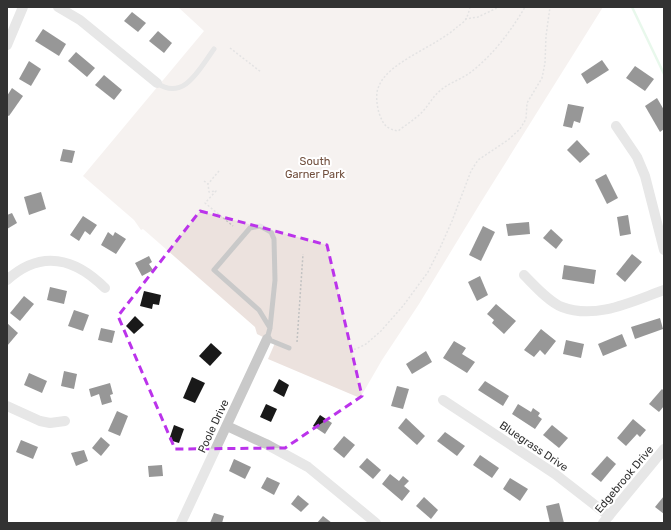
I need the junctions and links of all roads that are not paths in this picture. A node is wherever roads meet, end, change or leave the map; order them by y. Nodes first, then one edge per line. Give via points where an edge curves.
1 (23, 7) edge
2 (58, 7) edge
3 (7, 44) edge
4 (214, 49) dead end
5 (157, 83) joint
6 (616, 126) dead end
7 (664, 250) edge
8 (524, 275) dead end
9 (7, 280) edge
10 (105, 288) dead end
11 (664, 290) edge
12 (270, 328) junction
13 (267, 339) junction
14 (289, 348) dead end
15 (443, 400) dead end
16 (7, 406) edge
17 (65, 421) dead end
18 (227, 426) junction
19 (664, 449) edge
20 (606, 520) edge
21 (181, 523) edge
22 (376, 523) edge

1 - 3 street
2 - 5 street via 92,29
4 - 5 lane via 182,88 171,90
6 - 7 street via 637,157 646,176
8 - 11 street via 561,307 579,312 602,311
9 - 10 street via 27,265 52,260 78,267
12 - 12 lane via 275,280 274,239 271,232 260,226 250,228 214,270 259,310
12 - 13 lane
13 - 14 lane
13 - 18 street, Poole Drive
15 - 20 street, Bluegrass Drive via 555,474
16 - 17 street via 50,424
18 - 21 street, Poole Drive
18 - 22 street via 308,467
19 - 20 street, Edgebrook Drive

